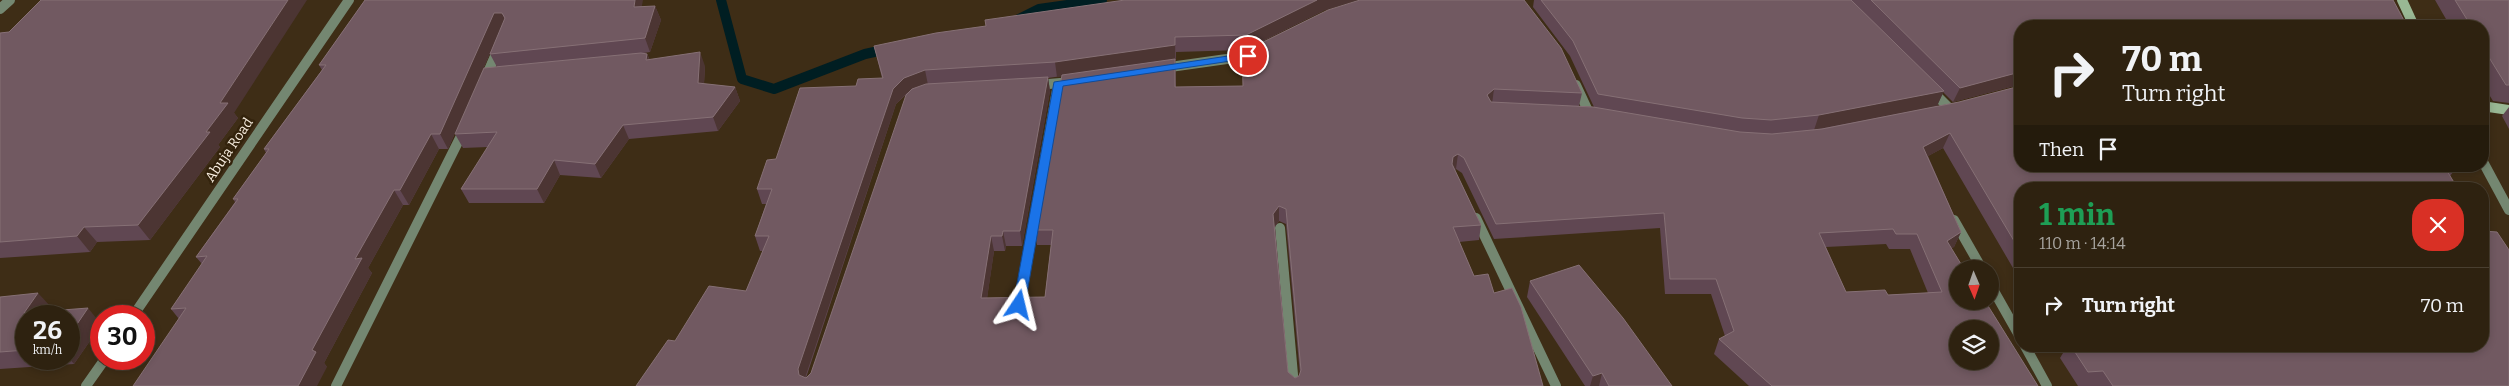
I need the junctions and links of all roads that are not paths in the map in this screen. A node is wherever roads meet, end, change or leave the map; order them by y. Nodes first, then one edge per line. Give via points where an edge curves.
1 (10, 0) edge
2 (349, 0) edge
3 (2402, 0) edge
4 (0, 9) edge
5 (2411, 20) edge
6 (501, 42) edge
7 (1265, 48) edge
8 (1153, 70) edge
9 (1572, 75) edge
10 (1086, 80) edge
11 (1924, 83) edge
12 (1058, 84) junction
13 (1030, 86) edge
14 (479, 94) edge
15 (2489, 107) edge
16 (1951, 110) edge
17 (2509, 110) edge
18 (1590, 115) edge
19 (468, 120) edge
20 (2488, 172) edge
21 (2509, 210) edge
22 (1472, 211) edge
23 (1952, 215) edge
24 (1280, 228) dead end
25 (1977, 260) edge
26 (1999, 300) edge
27 (141, 305) edge
28 (1019, 305) edge
29 (2014, 326) edge
30 (2028, 352) edge
31 (97, 370) edge
32 (86, 386) edge
33 (336, 386) edge
34 (1294, 386) edge
35 (1556, 386) edge
36 (2048, 386) edge

1 - 4 street
2 - 27 street, Abuja Road
3 - 5 street
6 - 14 street via 492,75
7 - 8 street via 1248,56
9 - 18 street
10 - 12 street
11 - 16 street
12 - 13 street
12 - 28 street
15 - 17 street
19 - 33 street
20 - 21 street
22 - 35 street
23 - 25 street
24 - 34 street
26 - 29 street
30 - 36 street
31 - 32 street

